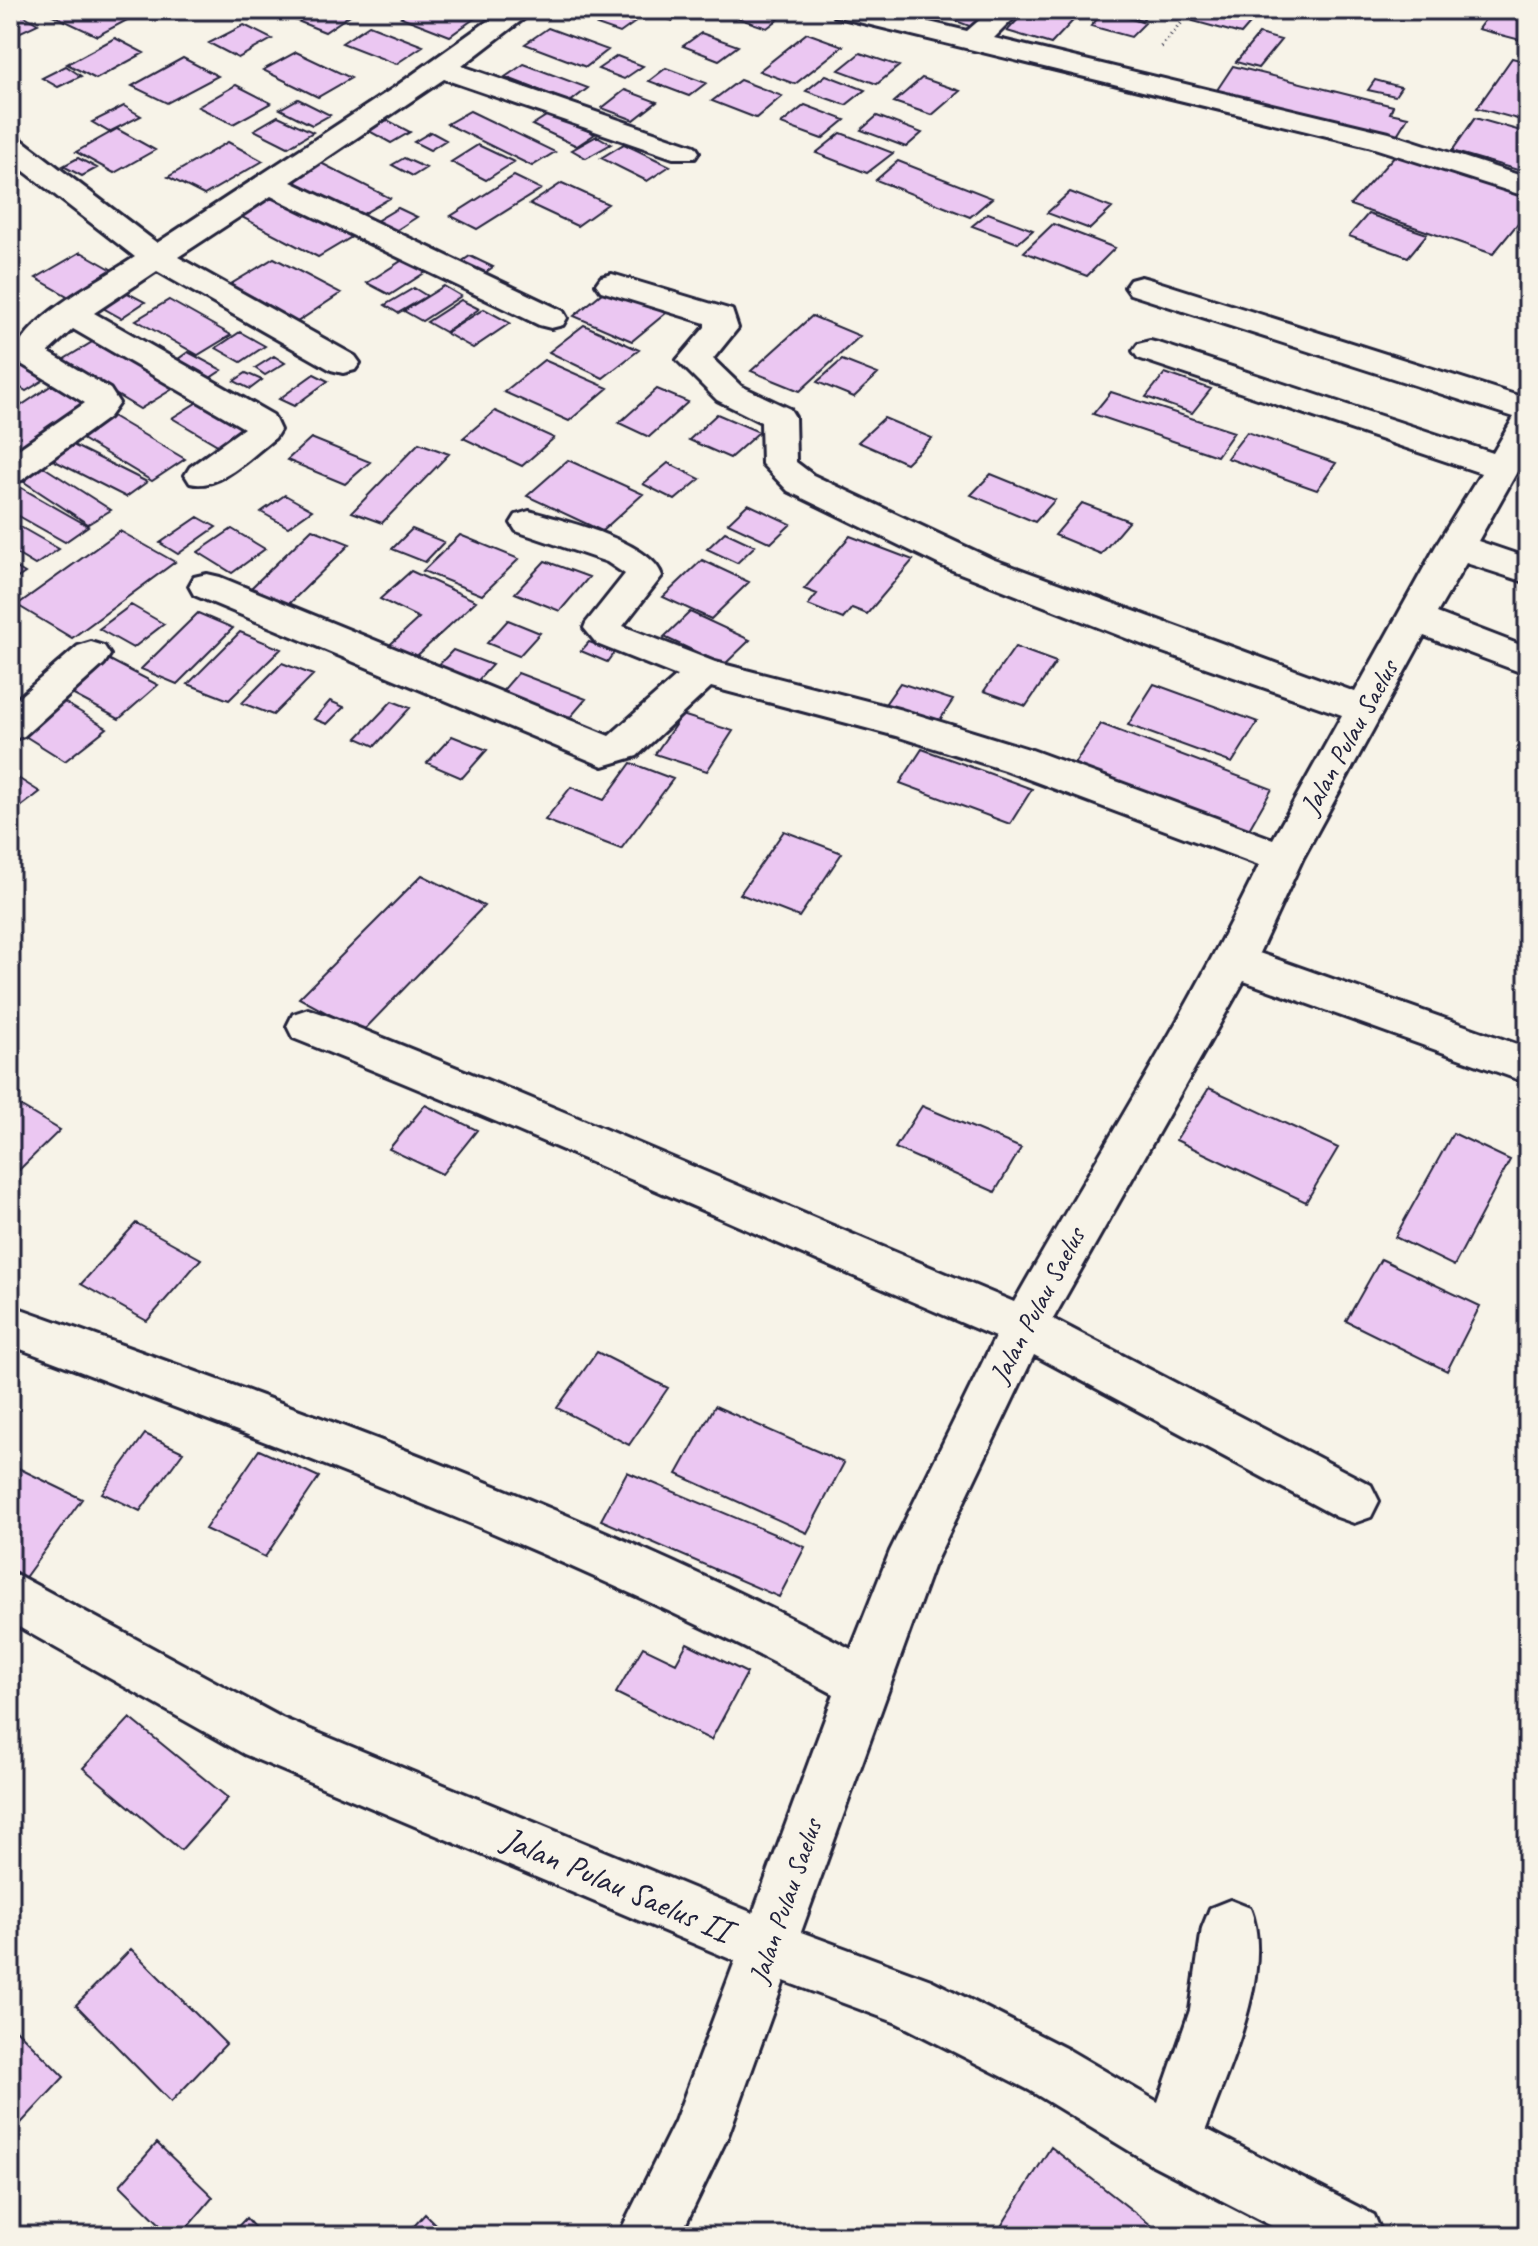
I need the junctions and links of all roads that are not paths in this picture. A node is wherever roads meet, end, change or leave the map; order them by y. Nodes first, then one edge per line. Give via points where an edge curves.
1 (521, 10) edge
2 (844, 10) edge
3 (1008, 10) edge
4 (972, 42) junction
5 (440, 68) junction
6 (11, 146) edge
7 (684, 152) dead end
8 (269, 183) junction
9 (1528, 188) edge
10 (156, 258) junction
11 (612, 284) dead end
12 (1141, 287) dead end
13 (71, 314) junction
14 (551, 318) dead end
15 (1150, 351) dead end
16 (343, 363) dead end
17 (1528, 410) edge
18 (1528, 422) edge
19 (1504, 469) junction
20 (10, 472) edge
21 (202, 475) dead end
22 (529, 523) dead end
23 (1454, 546) junction
24 (1528, 571) edge
25 (207, 586) dead end
26 (1416, 619) junction
27 (91, 655) dead end
28 (1528, 662) edge
29 (704, 672) junction
30 (1364, 709) junction
31 (10, 726) edge
32 (1283, 858) junction
33 (1234, 961) junction
34 (308, 1026) dead end
35 (1528, 1066) edge
36 (10, 1325) edge
37 (1025, 1328) junction
38 (1354, 1501) dead end
39 (10, 1595) edge
40 (864, 1683) junction
41 (1230, 1928) dead end
42 (770, 1948) junction
43 (1172, 2143) junction
44 (648, 2236) edge
45 (1353, 2236) edge

1 - 5 street
2 - 4 street
3 - 4 street
4 - 9 street via 1378,139
5 - 7 street
5 - 8 street
6 - 10 street
8 - 10 street
8 - 14 street
10 - 13 street
10 - 16 street
11 - 30 street via 720,317 722,328 694,360 729,393 778,417 777,458 806,485 884,527 1018,583 1190,650
12 - 17 street
13 - 20 street via 37,340 30,355 102,403
13 - 21 street via 261,423 263,430
15 - 19 street
18 - 19 street, Jalan Pulau Saelus
19 - 23 street, Jalan Pulau Saelus
22 - 29 street via 633,559 644,576 608,615 603,628
23 - 24 street
23 - 26 street, Jalan Pulau Saelus
25 - 29 street via 603,752 623,746
26 - 28 street
26 - 30 street, Jalan Pulau Saelus
27 - 31 street
29 - 32 street via 1018,760
30 - 32 street, Jalan Pulau Saelus
32 - 33 street, Jalan Pulau Saelus
33 - 35 street
33 - 37 street, Jalan Pulau Saelus
34 - 37 street
36 - 40 street via 403,1471 623,1563
37 - 38 street
37 - 40 street, Jalan Pulau Saelus via 908,1567
39 - 42 street, Jalan Pulau Saelus II via 263,1736
40 - 42 street, Jalan Pulau Saelus
41 - 43 street via 1230,1964 1215,2020
42 - 43 street, Jalan Pulau Saelus II via 911,2000 1049,2070
42 - 44 street, Jalan Pulau Saelus via 699,2136
43 - 45 street, Jalan Pulau Saelus II

